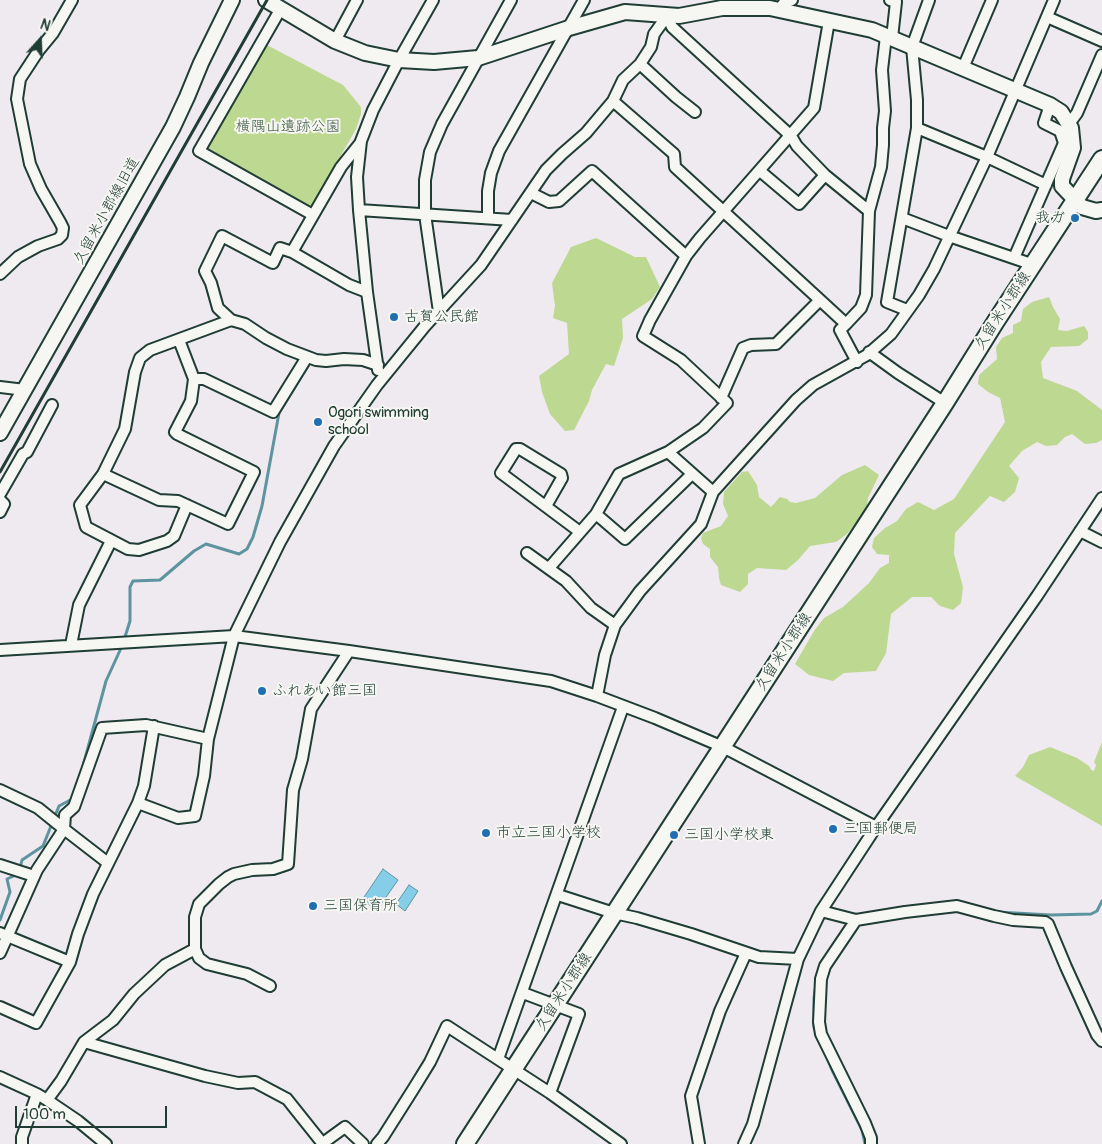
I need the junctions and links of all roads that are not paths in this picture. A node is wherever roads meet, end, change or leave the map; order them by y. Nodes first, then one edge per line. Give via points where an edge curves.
1 (72, 0) edge
2 (232, 0) edge
3 (266, 0) edge
4 (357, 0) edge
5 (433, 0) edge
6 (512, 0) edge
7 (584, 0) edge
8 (792, 0) edge
9 (890, 0) edge
10 (929, 0) edge
11 (992, 0) edge
12 (1054, 0) edge
13 (770, 6) edge
14 (280, 10) junction
15 (667, 16) junction
16 (1047, 17) junction
17 (829, 21) junction
18 (569, 28) junction
19 (889, 37) junction
20 (335, 41) junction
21 (1102, 41) edge
22 (912, 47) junction
23 (1102, 55) edge
24 (478, 58) junction
25 (399, 60) junction
26 (640, 64) junction
27 (963, 68) junction
28 (1015, 90) junction
29 (613, 100) junction
30 (1050, 105) junction
31 (696, 112) dead end
32 (1069, 124) junction
33 (917, 128) junction
34 (791, 136) junction
35 (361, 141) junction
36 (987, 157) junction
37 (1102, 159) edge
38 (760, 171) junction
39 (825, 175) junction
40 (1046, 186) junction
41 (530, 193) junction
42 (1075, 202) junction
43 (360, 210) junction
44 (1102, 210) edge
45 (869, 211) junction
46 (724, 212) junction
47 (425, 214) junction
48 (313, 215) junction
49 (488, 218) junction
50 (902, 218) junction
51 (512, 220) junction
52 (949, 236) junction
53 (292, 252) junction
54 (686, 256) junction
55 (1014, 258) junction
56 (1034, 264) junction
57 (0, 274) edge
58 (367, 292) junction
59 (820, 300) junction
60 (906, 310) junction
61 (439, 312) junction
62 (231, 320) junction
63 (846, 324) junction
64 (179, 340) junction
65 (869, 352) junction
66 (308, 357) junction
67 (857, 362) junction
68 (378, 365) junction
69 (194, 379) junction
70 (377, 385) junction
71 (0, 387) edge
72 (25, 390) junction
73 (721, 398) junction
74 (945, 403) junction
75 (52, 405) dead end
76 (0, 433) edge
77 (668, 452) junction
78 (103, 474) junction
79 (692, 474) junction
80 (713, 492) junction
81 (0, 494) edge
82 (1102, 498) edge
83 (0, 500) edge
84 (187, 505) junction
85 (546, 506) junction
86 (0, 512) edge
87 (596, 514) junction
88 (1080, 531) junction
89 (580, 532) junction
90 (111, 541) junction
91 (1102, 542) edge
92 (528, 553) dead end
93 (550, 568) junction
94 (615, 625) junction
95 (234, 636) junction
96 (71, 645) junction
97 (0, 650) edge
98 (349, 651) junction
99 (597, 696) junction
100 (623, 707) junction
101 (154, 726) junction
102 (208, 739) junction
103 (723, 747) junction
104 (0, 790) edge
105 (138, 804) junction
106 (876, 827) junction
107 (64, 829) junction
108 (108, 863) junction
109 (0, 866) edge
110 (34, 876) junction
111 (558, 894) junction
112 (822, 911) junction
113 (614, 913) junction
114 (856, 920) junction
115 (3, 934) edge
116 (195, 949) junction
117 (0, 953) edge
118 (746, 953) junction
119 (798, 959) junction
120 (70, 962) junction
121 (270, 986) dead end
122 (523, 993) junction
123 (556, 1005) junction
124 (0, 1007) edge
125 (1102, 1041) edge
126 (84, 1042) junction
127 (498, 1059) junction
128 (512, 1070) junction
129 (0, 1077) edge
130 (550, 1093) junction
131 (37, 1094) junction
132 (48, 1100) junction
133 (22, 1144) edge
134 (106, 1144) edge
135 (323, 1144) edge
136 (363, 1144) edge
137 (377, 1144) edge
138 (465, 1144) edge
139 (621, 1144) edge
140 (699, 1144) edge
141 (744, 1144) edge
142 (871, 1144) edge

1 - 57 street via 20,79 17,99 30,164 63,228 62,235 18,257
2 - 72 street, 久留米小郡線旧道 via 173,127
3 - 14 street
4 - 20 street
5 - 25 street
6 - 24 street
7 - 18 street
8 - 13 street
9 - 19 street via 896,2
10 - 22 street
11 - 27 street
12 - 16 street
13 - 15 street via 722,8
13 - 17 street
14 - 20 street
14 - 48 street via 199,151
15 - 18 street via 625,12
15 - 26 street via 654,34 651,47
15 - 34 street via 672,27
16 - 21 street
16 - 28 street
17 - 19 street
17 - 34 street via 814,108
18 - 24 street
18 - 49 street via 499,151 489,182
19 - 22 street
19 - 45 street via 882,70 885,112 881,167
20 - 25 street via 365,53
22 - 27 street
22 - 33 street via 918,100
23 - 32 street
24 - 25 street via 434,62
24 - 47 street via 430,152 425,180
25 - 35 street
26 - 29 street via 623,80
26 - 31 street
27 - 28 street
28 - 30 street
28 - 36 street
29 - 41 street via 586,133 546,170
29 - 46 street via 674,154 675,167
30 - 32 street via 1061,112
30 - 40 street via 1044,123 1060,131 1064,142
32 - 42 street via 1073,148 1061,183
33 - 36 street
33 - 50 street
34 - 38 street
34 - 39 street
35 - 43 street via 357,177
35 - 48 street via 341,166
36 - 40 street
36 - 52 street
37 - 42 main road, 久留米小郡線
38 - 39 street via 799,204
38 - 46 street
39 - 45 street
40 - 55 street
41 - 51 street
41 - 54 street via 549,202 559,201 592,171
42 - 44 street via 1089,210
42 - 56 main road, 久留米小郡線
43 - 47 street
43 - 58 street
45 - 63 street via 865,302
46 - 54 street
46 - 59 street
47 - 49 street
47 - 61 street
48 - 53 street
49 - 51 street
50 - 52 street
50 - 60 street via 887,302
51 - 61 street via 481,265
52 - 55 street
52 - 60 street via 922,288
53 - 58 street
53 - 62 street via 280,248 274,263 222,236 205,271 218,308
54 - 73 street via 643,336 681,360
55 - 56 street
56 - 74 main road, 久留米小郡線
58 - 68 street
59 - 63 street
59 - 73 street via 776,344 743,348
60 - 65 street via 891,334
61 - 70 street
62 - 64 street
62 - 66 street
63 - 67 street via 840,330
64 - 69 street
64 - 78 street via 150,350 140,358 125,428
65 - 67 street
65 - 74 street
66 - 68 street via 326,361 363,360
66 - 69 street via 273,412 204,379
67 - 80 street via 814,385 796,400
68 - 70 street
69 - 84 street via 191,401 175,432 254,472 228,524
70 - 95 street via 334,446 280,542
71 - 72 street
72 - 76 street, 久留米小郡線旧道
73 - 77 street via 727,403 703,428
74 - 103 main road, 久留米小郡線
75 - 81 street
77 - 79 street
77 - 87 street via 619,474
78 - 84 street via 159,500
78 - 90 street via 80,505 86,527
79 - 80 street
79 - 87 street via 625,539
80 - 94 street via 701,524 640,591
82 - 88 street
83 - 86 street via 4,504
84 - 90 street via 174,536 166,541 139,550
85 - 85 street via 501,473 516,449 561,474 562,478
85 - 89 street
87 - 89 street
88 - 91 street
88 - 106 street
89 - 93 street
90 - 96 street via 79,605
92 - 93 street
93 - 94 street via 591,608
94 - 99 street
95 - 96 street
95 - 98 street
95 - 102 street
96 - 97 street
98 - 99 street via 551,681
98 - 116 street via 311,709 293,790 288,864 234,874 219,884 199,904
99 - 100 street
100 - 103 street
100 - 111 street
101 - 102 street
101 - 105 street
101 - 107 street via 102,728 74,807 65,815
102 - 105 street via 195,816 178,818
103 - 106 street
103 - 113 main road, 久留米小郡線
104 - 107 street via 38,808
105 - 108 street
106 - 112 street
107 - 108 street
107 - 110 street
108 - 120 street via 90,902
109 - 110 street
110 - 115 street
111 - 113 street
111 - 122 street
112 - 114 street
112 - 119 street
113 - 118 street
113 - 123 main road, 久留米小郡線
114 - 125 street via 957,906 1004,918 1045,922
114 - 142 street via 825,966 821,979 819,1022 865,1123
115 - 117 street
115 - 120 street
116 - 121 street via 207,964 247,974
116 - 126 street via 164,965 113,1020
118 - 119 street
118 - 140 street via 720,1011 691,1096
119 - 141 street via 753,1124
120 - 124 street via 36,1023
122 - 123 street
122 - 127 street
123 - 128 main road, 久留米小郡線
123 - 130 street via 579,1014
126 - 132 street
126 - 135 street via 205,1076 255,1082 288,1099
127 - 128 street
127 - 137 street via 447,1026 426,1068
128 - 130 street
128 - 138 main road, 久留米小郡線
129 - 131 street
130 - 139 street
131 - 132 street
131 - 133 street
132 - 134 street
135 - 136 street via 345,1127

